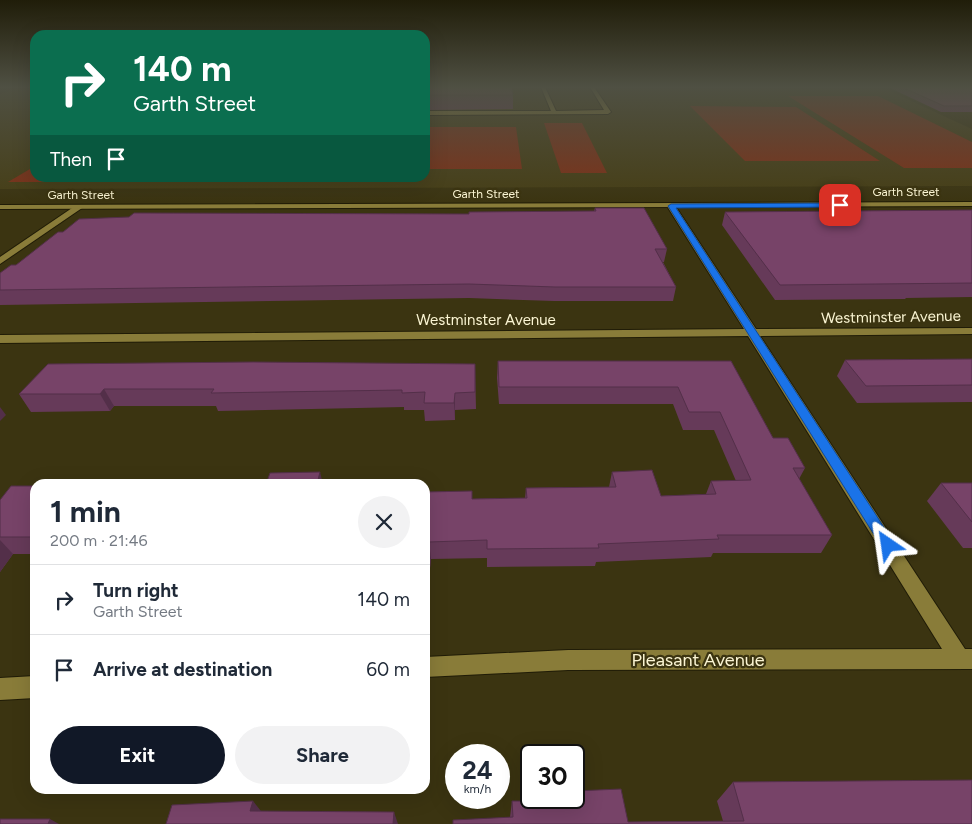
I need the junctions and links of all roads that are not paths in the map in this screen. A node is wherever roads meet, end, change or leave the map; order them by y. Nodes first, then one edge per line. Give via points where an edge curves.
1 (972, 204) edge
2 (671, 206) junction
3 (0, 208) edge
4 (78, 208) junction
5 (0, 261) edge
6 (972, 331) edge
7 (753, 333) junction
8 (0, 339) edge
9 (966, 659) edge
10 (430, 667) edge
11 (30, 687) edge
12 (0, 689) edge

1 - 2 main road, Garth Street
2 - 4 main road, Garth Street
2 - 7 main road
3 - 4 main road, Garth Street
4 - 5 main road
6 - 7 main road, Westminster Avenue
7 - 8 street, Westminster Avenue
7 - 9 main road
9 - 10 main road, Pleasant Avenue via 568,660
11 - 12 main road

